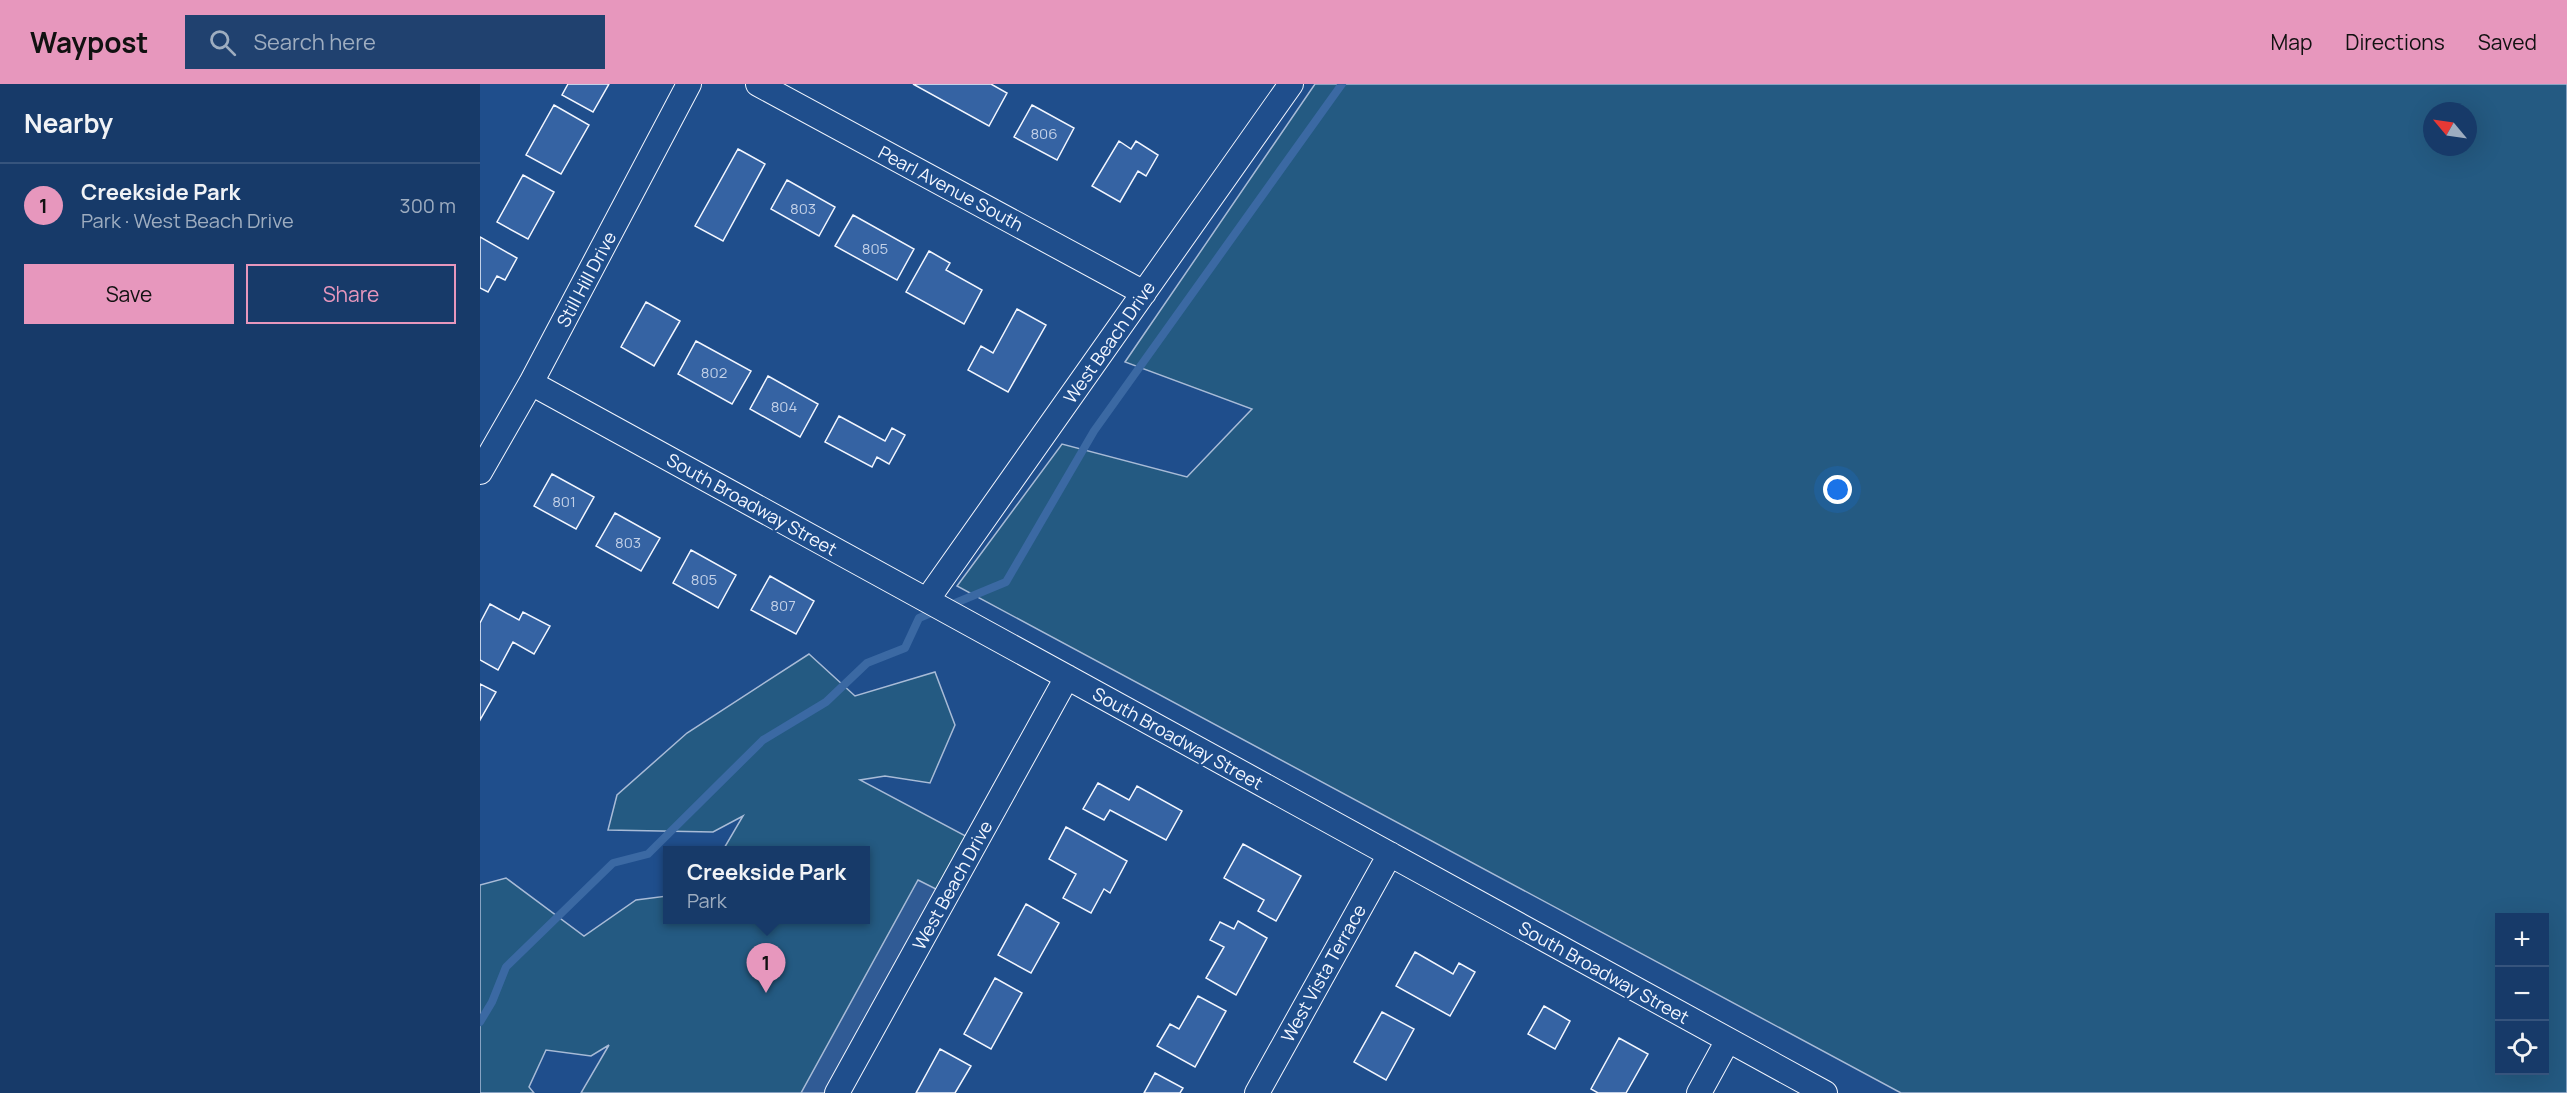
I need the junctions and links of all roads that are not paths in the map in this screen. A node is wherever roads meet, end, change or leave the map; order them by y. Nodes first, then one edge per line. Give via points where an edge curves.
1 (689, 84) edge
2 (758, 84) edge
3 (1291, 84) edge
4 (1144, 293) junction
5 (531, 383) junction
6 (480, 472) edge
7 (927, 600) junction
8 (1067, 676) junction
9 (1390, 854) junction
10 (1728, 1040) junction
11 (837, 1093) edge
12 (1257, 1093) edge
13 (1699, 1093) edge
14 (1825, 1093) edge

1 - 5 street, Still Hill Drive
2 - 4 street, Pearl Avenue South
3 - 4 street, West Beach Drive
4 - 7 street, West Beach Drive
5 - 6 street, Still Hill Drive
5 - 7 street, South Broadway Street
7 - 8 street, South Broadway Street
8 - 9 street, South Broadway Street
8 - 11 street, West Beach Drive
9 - 10 street, South Broadway Street
9 - 12 street, West Vista Terrace
10 - 13 street
10 - 14 street, South Broadway Street

